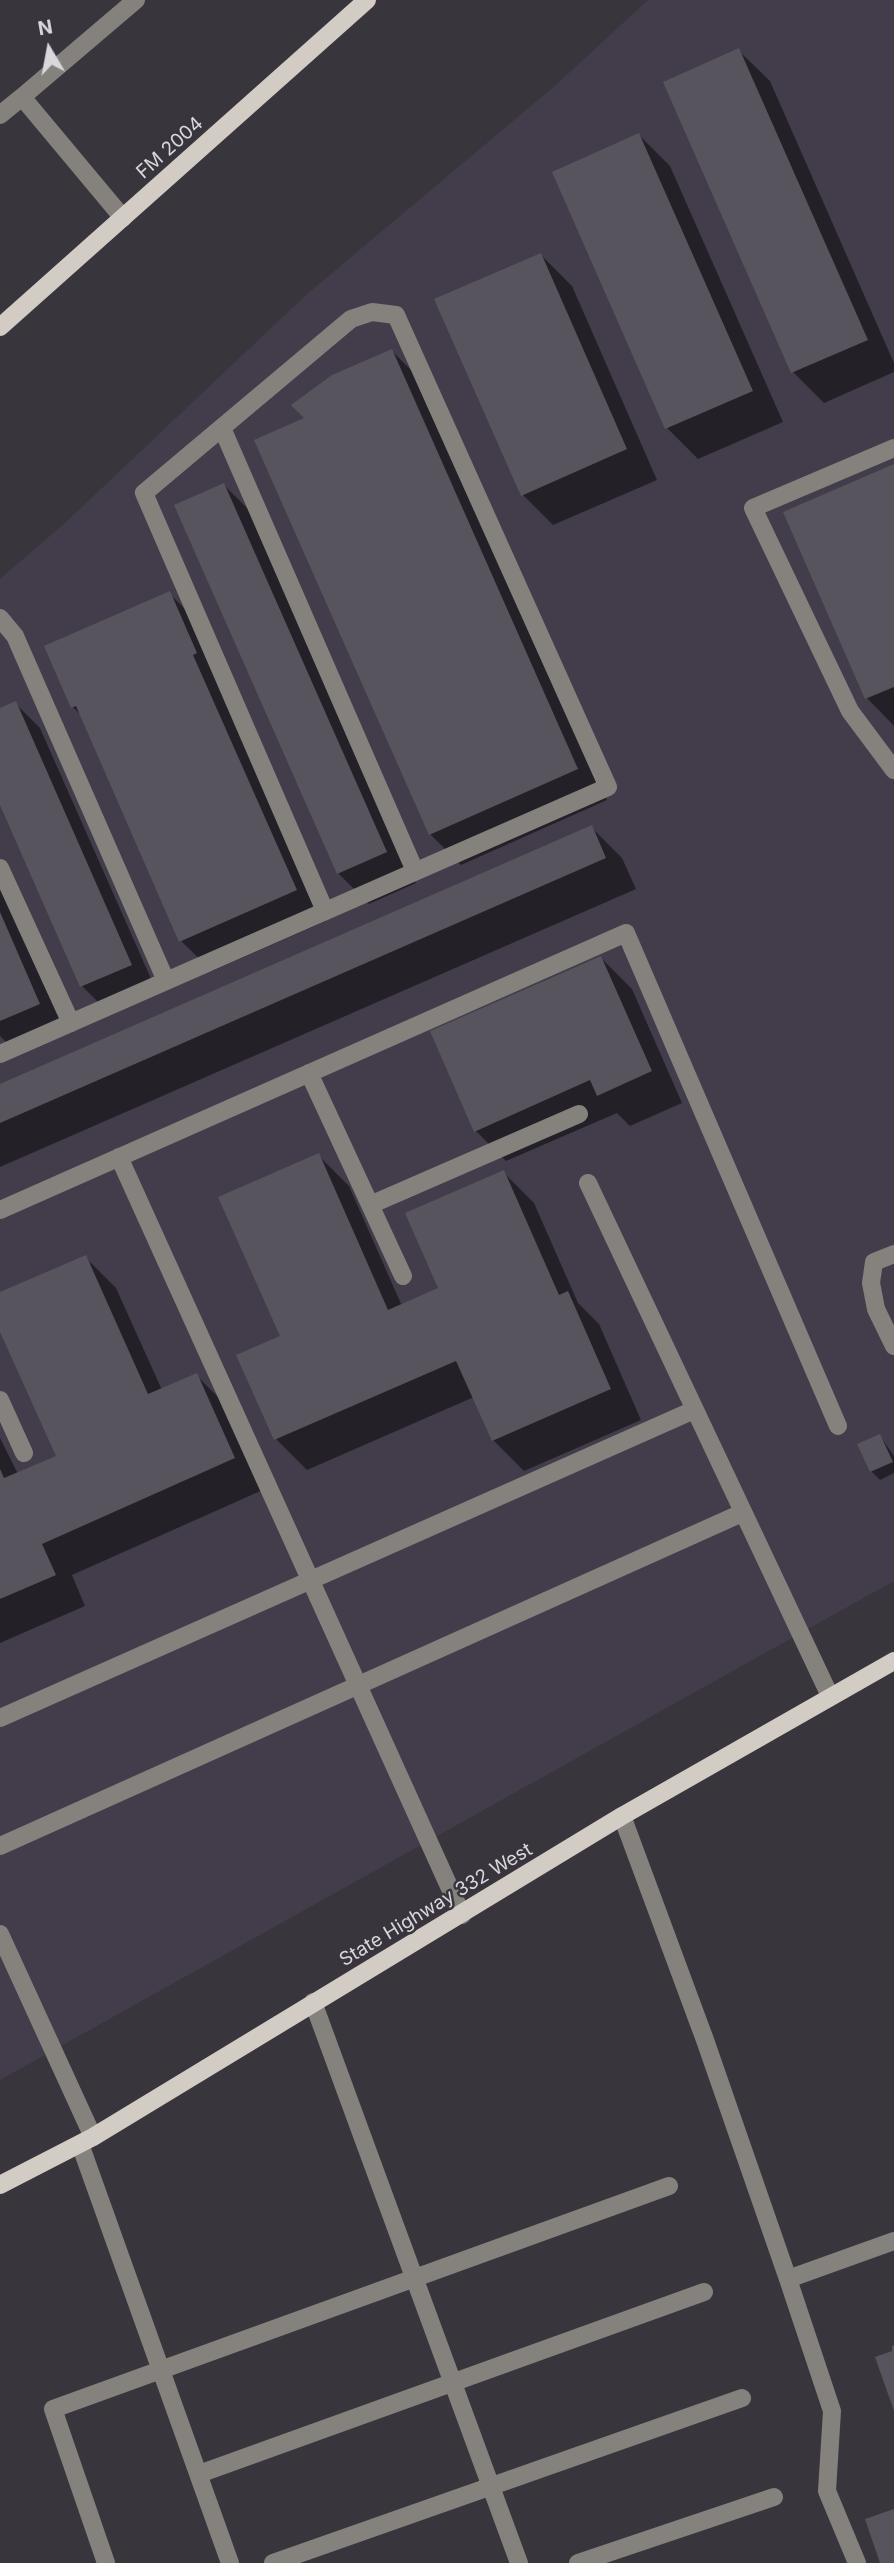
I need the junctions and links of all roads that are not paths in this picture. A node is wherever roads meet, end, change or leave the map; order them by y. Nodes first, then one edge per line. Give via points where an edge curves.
1 (136, 0) edge
2 (367, 0) edge
3 (22, 97) junction
4 (0, 116) edge
5 (123, 218) junction
6 (0, 327) edge
7 (222, 428) junction
8 (894, 448) edge
9 (0, 618) edge
10 (894, 770) edge
11 (0, 868) edge
12 (415, 871) junction
13 (324, 911) junction
14 (166, 981) junction
15 (71, 1023) junction
16 (0, 1054) edge
17 (309, 1073) junction
18 (579, 1114) dead end
19 (119, 1157) junction
20 (589, 1183) dead end
21 (370, 1205) junction
22 (0, 1210) edge
23 (894, 1254) edge
24 (403, 1276) dead end
25 (894, 1346) edge
26 (0, 1400) edge
27 (694, 1410) junction
28 (838, 1426) dead end
29 (24, 1453) dead end
30 (742, 1513) junction
31 (310, 1580) junction
32 (894, 1661) edge
33 (357, 1686) junction
34 (830, 1696) junction
35 (0, 1718) edge
36 (622, 1816) junction
37 (0, 1846) edge
38 (462, 1915) junction
39 (0, 1934) edge
40 (313, 2002) junction
41 (87, 2141) junction
42 (0, 2185) edge
43 (669, 2186) dead end
44 (894, 2241) edge
45 (415, 2277) junction
46 (788, 2279) junction
47 (705, 2292) dead end
48 (162, 2369) junction
49 (453, 2383) junction
50 (742, 2398) dead end
51 (199, 2474) junction
52 (491, 2485) junction
53 (774, 2497) dead end
54 (106, 2563) edge
55 (230, 2563) edge
56 (273, 2563) edge
57 (519, 2563) edge
58 (578, 2563) edge
59 (856, 2563) edge

1 - 3 lane
2 - 5 main road, FM 2004 / FM 2004
3 - 4 lane
3 - 5 lane
5 - 6 main road, FM 2004 / FM 2004
7 - 12 lane
7 - 12 lane via 351,319 372,312 396,315 608,787
7 - 13 lane via 144,493
8 - 10 lane via 753,509 850,711
9 - 14 lane via 15,636
11 - 15 lane
12 - 13 lane
13 - 14 lane
14 - 15 lane
15 - 16 lane
17 - 19 lane
17 - 21 lane
17 - 28 lane via 626,933
18 - 21 lane
19 - 22 lane
19 - 31 lane
20 - 27 lane
21 - 24 lane
23 - 25 lane via 874,1262 872,1283 876,1309
26 - 29 lane
27 - 30 lane
27 - 31 lane
30 - 33 lane
30 - 34 lane
31 - 33 lane
31 - 35 lane
32 - 34 main road, State Highway 332 West
33 - 37 lane
33 - 38 lane
34 - 36 main road, State Highway 332 West
36 - 38 main road, State Highway 332 West
36 - 46 lane
38 - 40 main road, State Highway 332 West
39 - 41 lane
40 - 41 main road, State Highway 332 West
40 - 45 lane
41 - 42 main road, State Highway 332 West
41 - 48 lane
43 - 45 lane
44 - 46 lane
45 - 48 lane
45 - 49 lane
46 - 59 lane via 832,2410 827,2491
47 - 49 lane
48 - 51 lane
48 - 54 lane via 53,2409
49 - 51 lane
49 - 52 lane
50 - 52 lane
51 - 55 lane
52 - 56 lane
52 - 57 lane
53 - 58 lane

